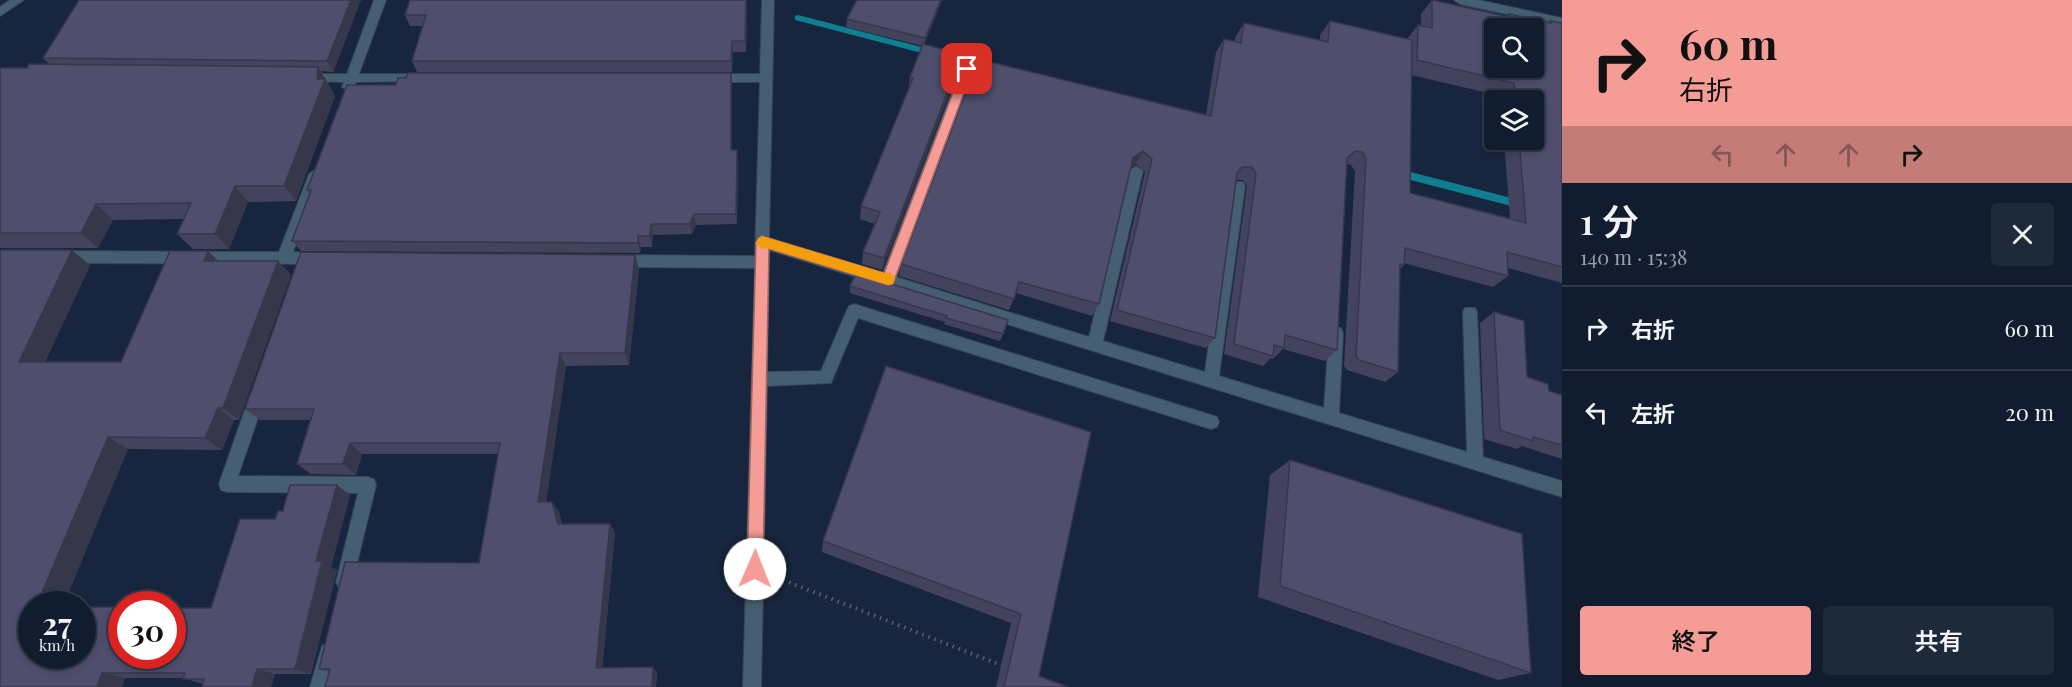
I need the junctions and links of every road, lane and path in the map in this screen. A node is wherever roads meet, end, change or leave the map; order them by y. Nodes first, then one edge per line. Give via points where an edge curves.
1 (18, 0) edge
2 (380, 0) edge
3 (768, 0) edge
4 (1460, 0) edge
5 (0, 12) edge
6 (1562, 22) edge
7 (967, 69) dead end
8 (293, 78) edge
9 (351, 78) junction
10 (431, 78) edge
11 (697, 78) edge
12 (766, 78) junction
13 (343, 101) edge
14 (322, 157) edge
15 (1136, 171) edge
16 (1238, 186) edge
17 (762, 242) junction
18 (45, 256) edge
19 (284, 258) junction
20 (330, 259) edge
21 (605, 261) edge
22 (762, 262) junction
23 (888, 280) junction
24 (1470, 312) dead end
25 (1337, 323) edge
26 (1095, 345) junction
27 (759, 378) junction
28 (1211, 380) junction
29 (262, 383) edge
30 (1331, 417) junction
31 (1211, 422) dead end
32 (1475, 462) junction
33 (1562, 489) edge
34 (755, 569) junction
35 (342, 596) edge
36 (330, 641) edge
37 (1014, 670) edge
38 (319, 687) edge
39 (752, 687) edge

1 - 5 street
2 - 9 street
3 - 12 street
4 - 6 street
7 - 23 street
8 - 9 street
9 - 10 street
9 - 13 street
11 - 12 street
12 - 17 street
14 - 19 street
15 - 26 street
16 - 28 street
17 - 22 street
17 - 23 street
18 - 19 street
19 - 20 street via 304,264
21 - 22 street
22 - 27 street
23 - 26 street
24 - 32 street
25 - 30 street
26 - 28 street
27 - 31 street via 826,378 854,310
27 - 34 street
28 - 30 street
29 - 35 street via 226,484 368,485
30 - 32 street
32 - 33 street
34 - 37 path
34 - 39 street
36 - 38 street

